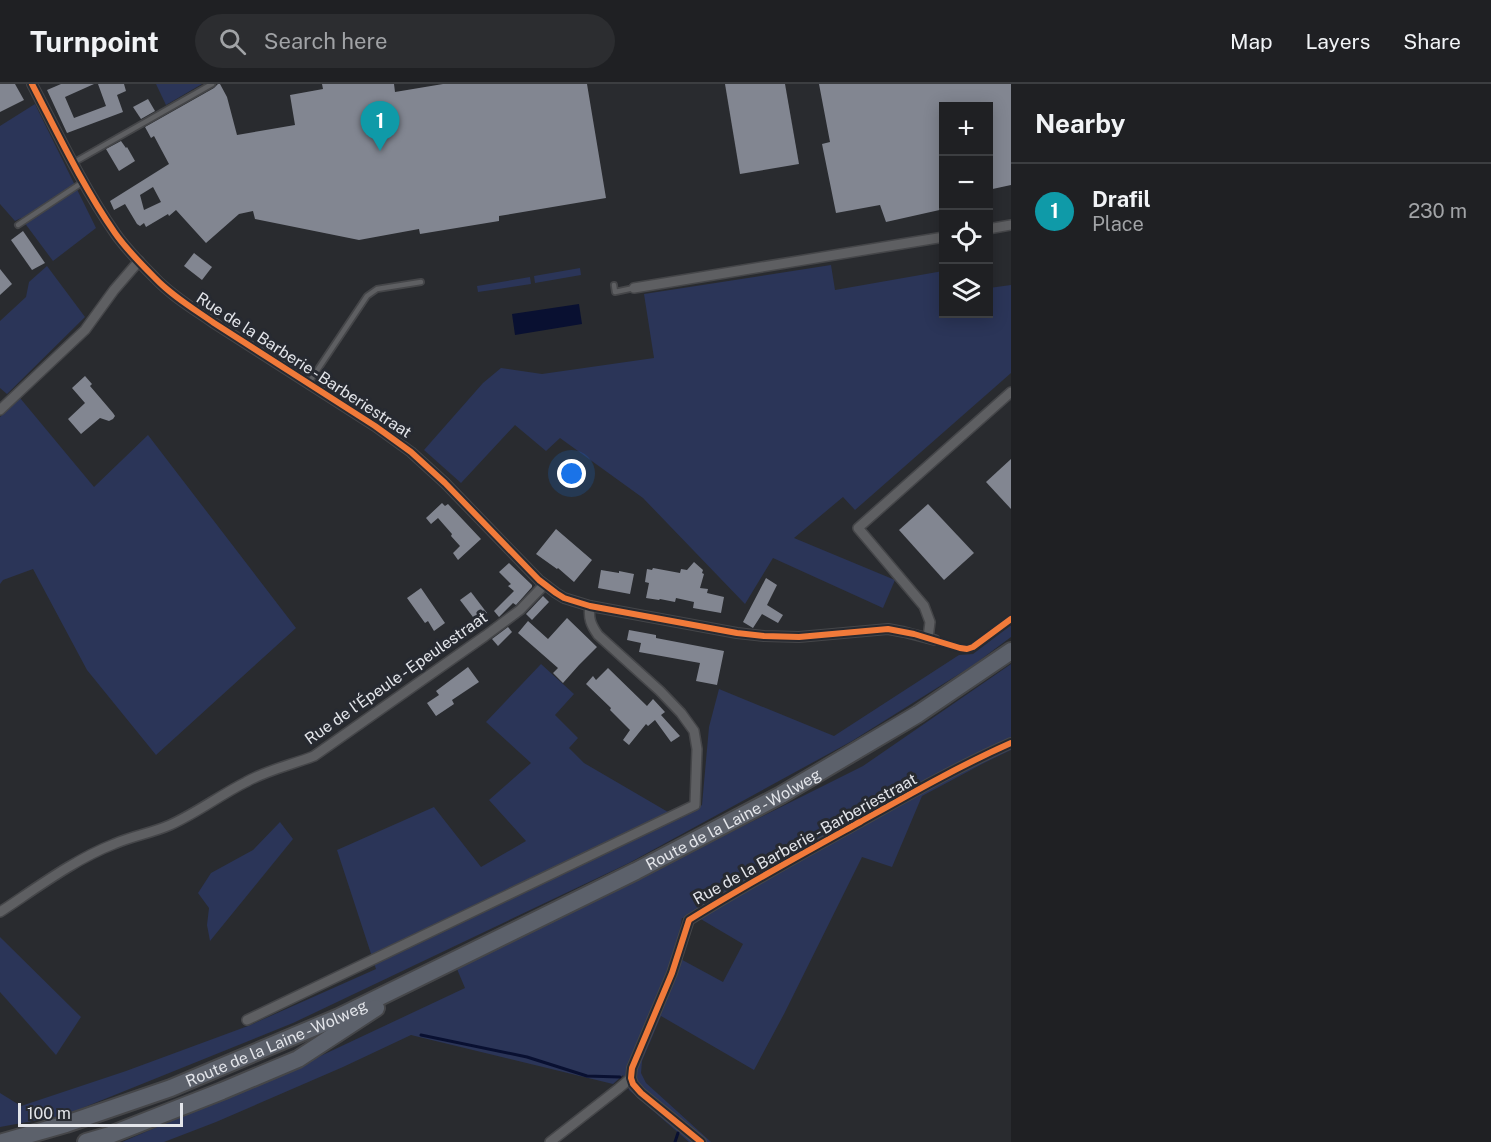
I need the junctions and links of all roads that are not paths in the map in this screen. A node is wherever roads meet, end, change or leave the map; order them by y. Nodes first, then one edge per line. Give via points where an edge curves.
1 (32, 84) edge
2 (212, 84) edge
3 (73, 163) junction
4 (84, 181) junction
5 (18, 225) dead end
6 (1011, 225) edge
7 (993, 228) edge
8 (939, 238) edge
9 (139, 261) junction
10 (421, 282) dead end
11 (614, 285) dead end
12 (634, 288) joint
13 (308, 384) junction
14 (1011, 392) edge
15 (0, 410) edge
16 (544, 585) junction
17 (590, 606) junction
18 (1011, 651) edge
19 (1011, 743) edge
20 (0, 912) edge
21 (442, 966) junction
22 (247, 1020) dead end
23 (631, 1078) junction
24 (3, 1142) edge
25 (86, 1142) edge
26 (550, 1142) edge
27 (701, 1142) edge

1 - 3 street, Rue de la Barberie - Barberiestraat
2 - 3 lane
3 - 4 street, Rue de la Barberie - Barberiestraat
4 - 5 lane
4 - 9 street, Rue de la Barberie - Barberiestraat via 117,236
6 - 7 street
8 - 12 street
9 - 13 street, Rue de la Barberie - Barberiestraat via 188,305
9 - 15 street via 85,330
10 - 13 lane via 377,290 367,296
11 - 12 lane via 615,292
13 - 16 street, Rue de la Barberie - Barberiestraat via 411,452
14 - 17 street, Rue de la Barberie - Barberiestraat via 858,528 924,606 931,639 888,629 807,637 764,636
16 - 17 street, Rue de la Barberie - Barberiestraat via 564,598
16 - 20 street, Rue de l'Épeule - Epeulestraat via 485,636 314,756 247,781 169,826 88,856
17 - 22 street via 591,626 660,691 694,731 695,805
18 - 21 highway, Route de la Laine - Wolweg via 918,714 781,795
19 - 23 street, Rue de la Barberie - Barberiestraat via 866,818 689,920
21 - 24 highway, Route de la Laine - Wolweg via 339,1017 171,1088
21 - 25 highway, Route de la Laine - Wolweg via 298,1059
23 - 26 street
23 - 27 street via 642,1093

